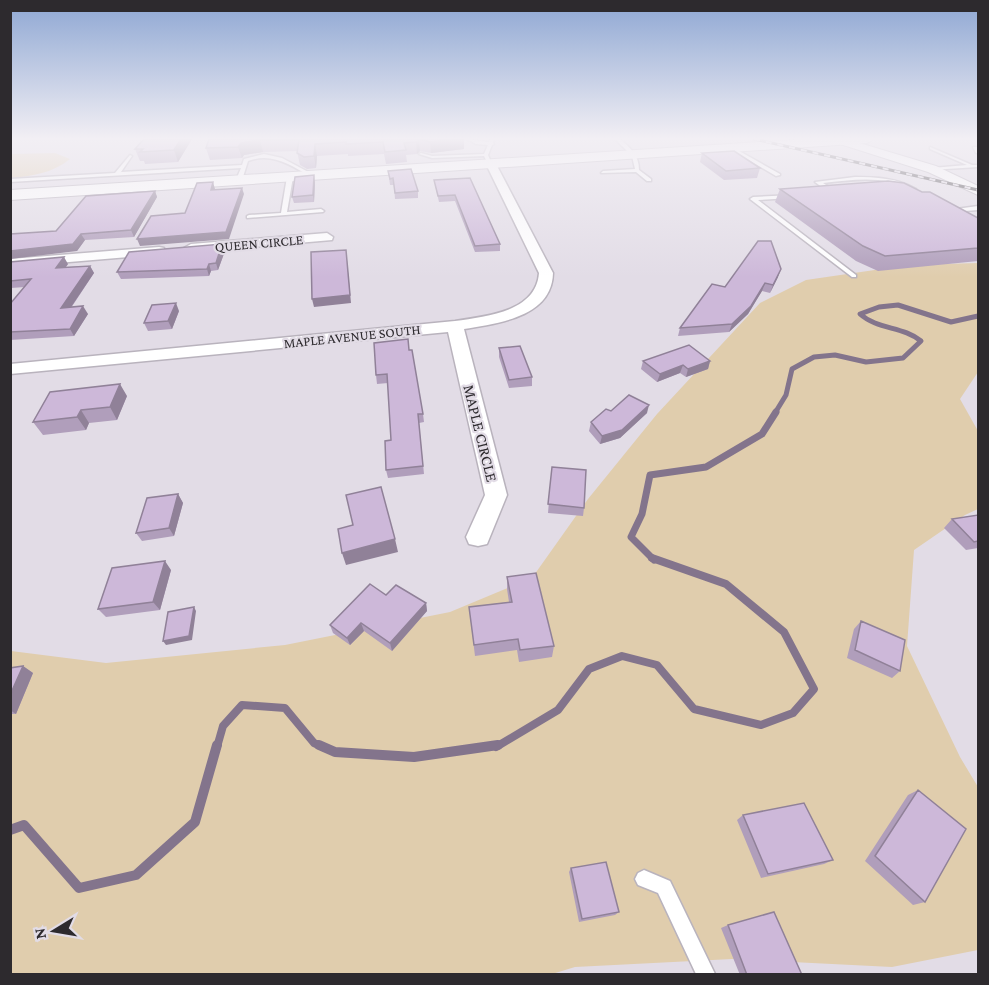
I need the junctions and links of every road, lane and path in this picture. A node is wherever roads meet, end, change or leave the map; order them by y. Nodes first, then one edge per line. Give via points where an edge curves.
1 (115, 185) edge
2 (289, 185) edge
3 (501, 185) edge
4 (823, 185) edge
5 (906, 185) edge
6 (910, 187) junction
7 (888, 189) edge
8 (844, 191) edge
9 (834, 192) junction
10 (822, 193) edge
11 (10, 195) edge
12 (799, 195) edge
13 (909, 195) edge
14 (942, 205) edge
15 (978, 208) edge
16 (952, 210) junction
17 (321, 211) dead end
18 (284, 214) junction
19 (249, 217) dead end
20 (970, 219) edge
21 (327, 237) dead end
22 (10, 263) edge
23 (854, 276) dead end
24 (454, 326) junction
25 (10, 369) edge
26 (478, 537) dead end
27 (644, 879) dead end
28 (706, 975) edge

1 - 11 main road
2 - 18 lane
3 - 24 street, MAPLE AVENUE SOUTH via 546,273 547,283 536,301 522,309
4 - 9 lane
5 - 6 lane
6 - 7 lane
6 - 13 lane via 919,194
8 - 9 lane
9 - 10 lane
12 - 23 lane via 753,199
14 - 16 lane
15 - 16 lane
16 - 20 lane
17 - 18 lane
18 - 19 lane
21 - 22 street, QUEEN CIRCLE
24 - 25 street, MAPLE AVENUE SOUTH
24 - 26 street, MAPLE CIRCLE via 496,495
27 - 28 lane via 664,887

